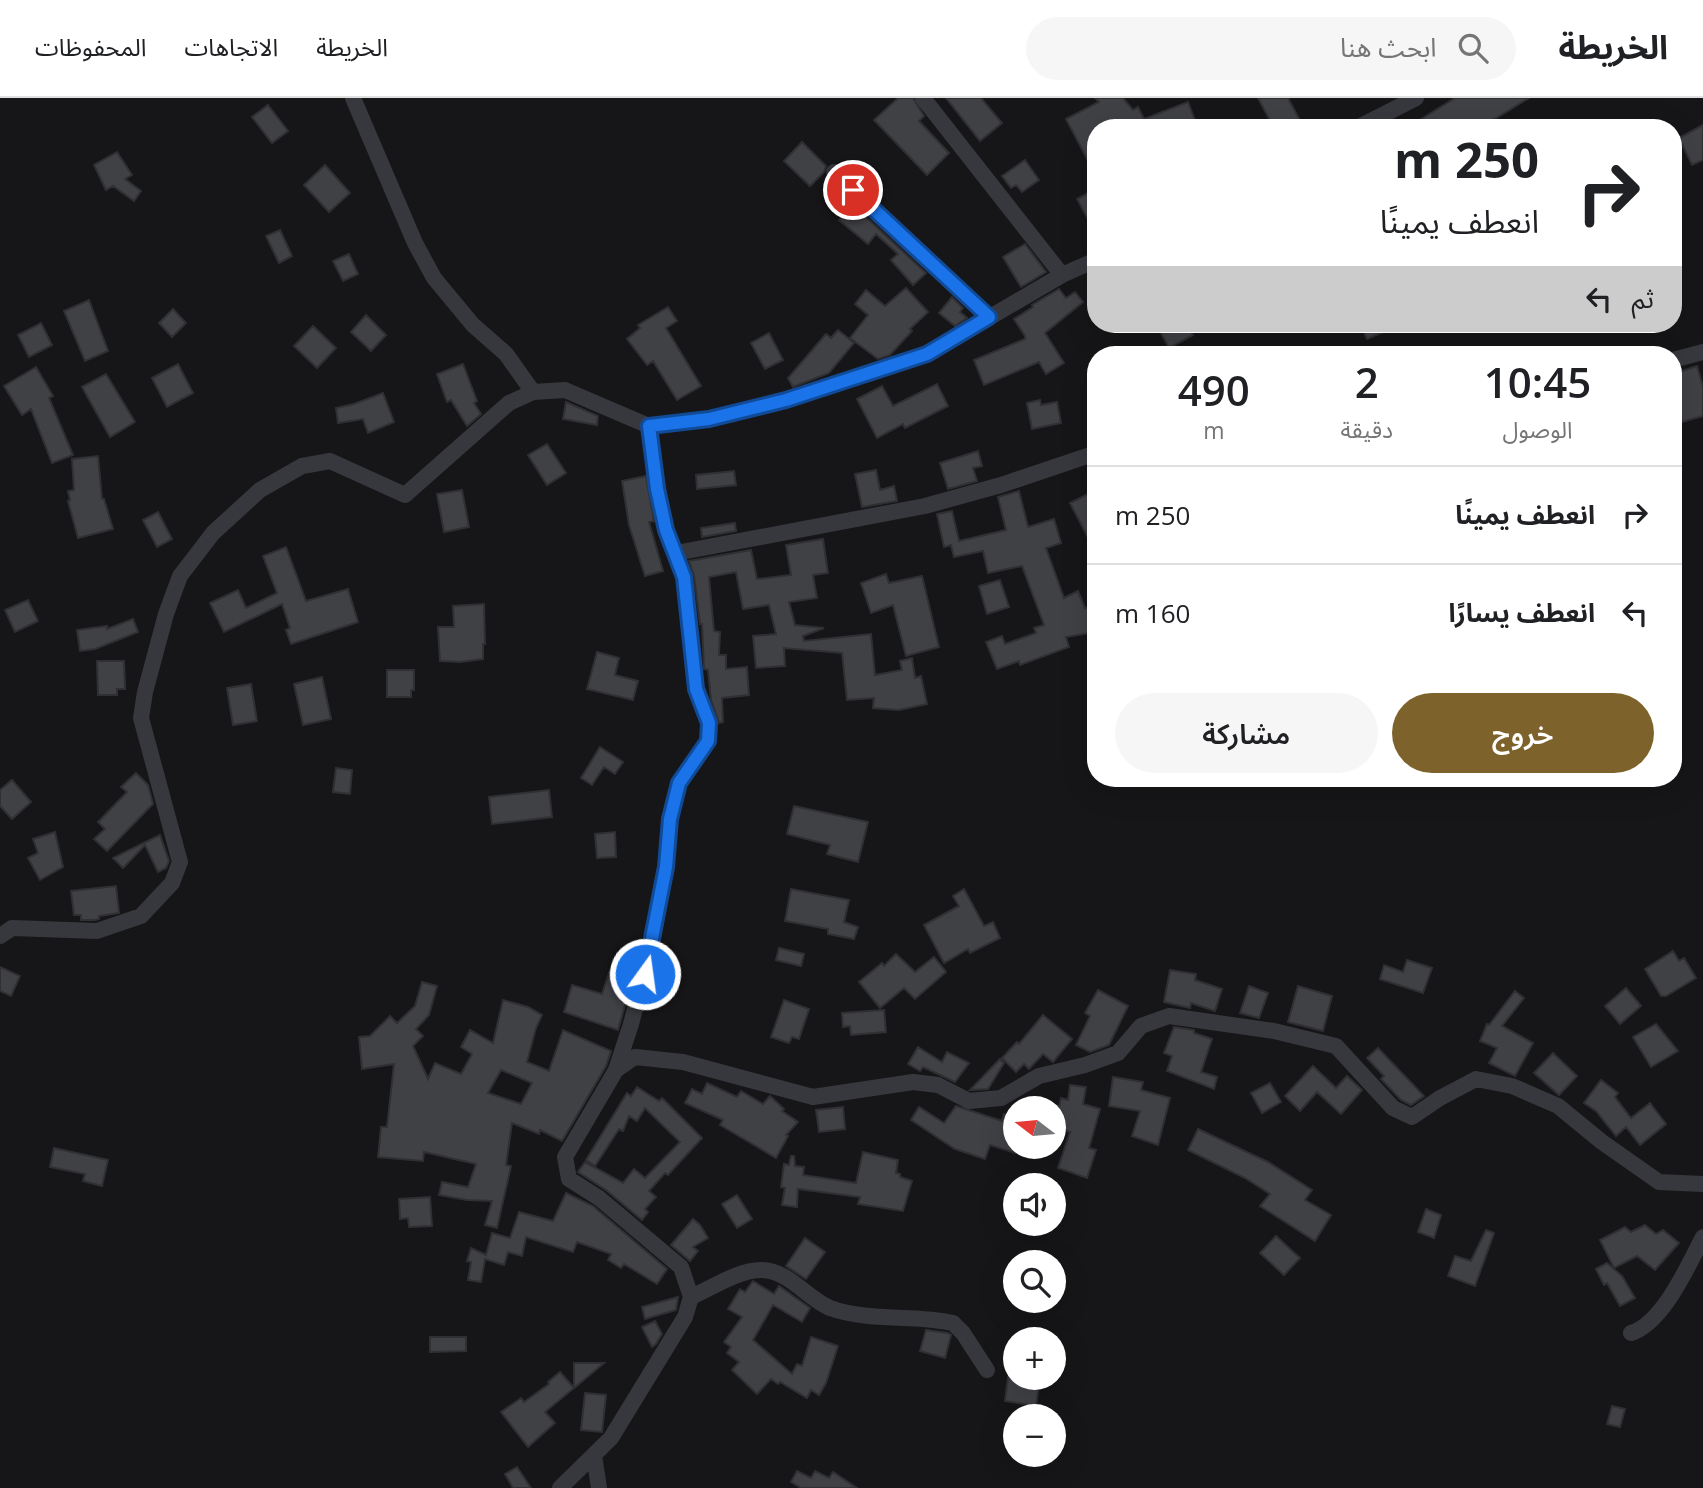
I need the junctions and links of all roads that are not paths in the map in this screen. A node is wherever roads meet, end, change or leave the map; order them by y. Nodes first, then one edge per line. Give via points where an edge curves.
1 (353, 98) edge
2 (923, 98) edge
3 (1416, 98) edge
4 (1375, 119) edge
5 (834, 172) dead end
6 (1087, 264) edge
7 (1062, 275) junction
8 (989, 317) junction
9 (1703, 352) edge
10 (1682, 358) edge
11 (533, 392) junction
12 (649, 426) junction
13 (1087, 456) edge
14 (676, 553) junction
15 (0, 936) edge
16 (616, 1070) junction
17 (1703, 1184) edge
18 (1703, 1237) edge
19 (691, 1297) junction
20 (1631, 1333) dead end
21 (987, 1370) dead end
22 (594, 1454) junction
23 (560, 1488) edge
24 (599, 1488) edge

1 - 11 street via 434,278 472,325 506,354
2 - 7 street
3 - 4 street
5 - 8 street
6 - 7 street
7 - 8 street
8 - 12 street via 927,354 786,400 709,419
9 - 10 street
11 - 12 street via 565,390
11 - 15 street via 509,403 405,495 330,461 302,466 260,491 213,533 180,576 141,718 180,862 172,883 141,916 97,931 12,928
12 - 14 street via 657,489
13 - 14 street via 925,506
14 - 16 street via 684,577 696,689 709,723 708,741 679,783 651,949
16 - 17 street via 635,1057 682,1062 813,1097 914,1082 938,1085 969,1101 1001,1098 1039,1076 1118,1053 1141,1026 1169,1016 1275,1031 1336,1046 1393,1108 1412,1116 1476,1079 1511,1086 1558,1106 1659,1182
16 - 19 street via 565,1157 569,1179 599,1198 681,1267
18 - 20 street via 1664,1306
19 - 21 street via 743,1274 761,1270 782,1274 813,1300 833,1308 953,1323
19 - 22 street via 658,1365 611,1438
22 - 23 street
22 - 24 street

